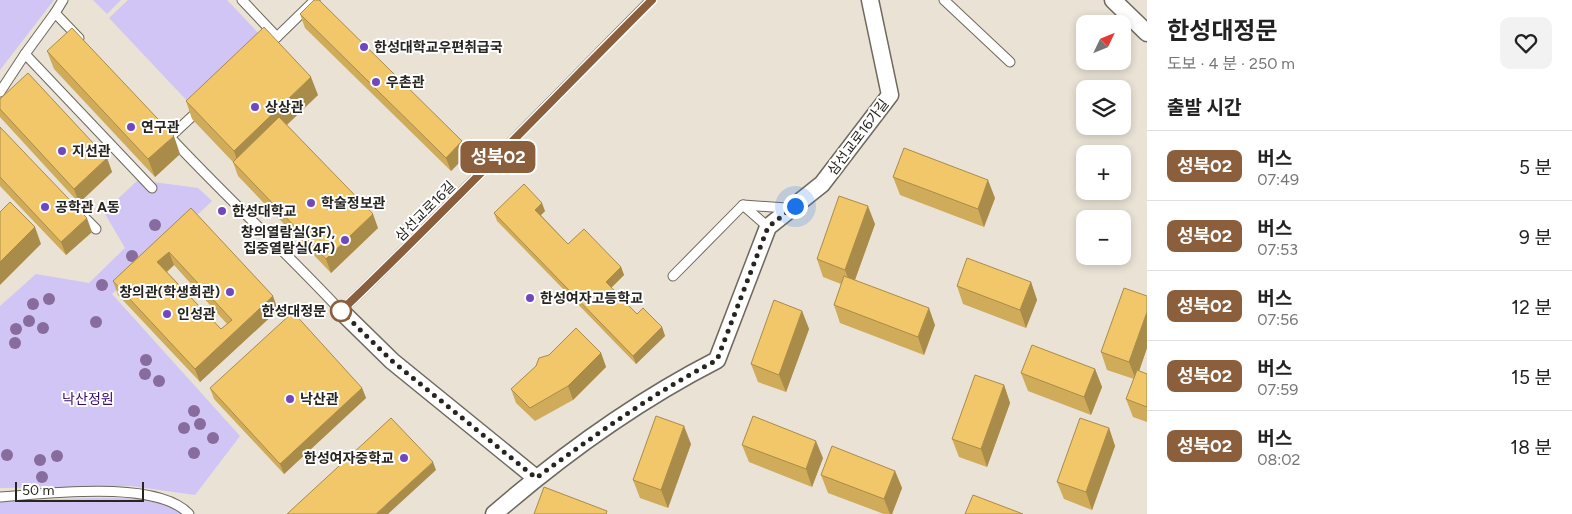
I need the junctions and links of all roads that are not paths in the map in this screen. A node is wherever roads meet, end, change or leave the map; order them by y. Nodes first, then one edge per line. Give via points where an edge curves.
1 (64, 0) edge
2 (242, 0) edge
3 (315, 0) edge
4 (652, 0) edge
5 (870, 0) edge
6 (944, 0) edge
7 (1112, 0) edge
8 (55, 12) junction
9 (1147, 33) edge
10 (277, 37) junction
11 (89, 49) edge
12 (25, 54) junction
13 (256, 57) edge
14 (1010, 62) dead end
15 (0, 92) edge
16 (206, 104) edge
17 (164, 130) edge
18 (170, 137) junction
19 (822, 184) junction
20 (152, 188) dead end
21 (73, 205) edge
22 (744, 205) junction
23 (768, 227) junction
24 (96, 230) dead end
25 (674, 276) dead end
26 (341, 311) junction
27 (536, 478) junction
28 (0, 496) edge
29 (189, 514) edge
30 (494, 514) edge

1 - 8 lane
2 - 10 lane
3 - 10 lane
4 - 26 lane, 삼선교로16길 via 500,156
5 - 19 street, 삼선교로16가길 via 890,95
6 - 14 lane
7 - 9 street
8 - 11 lane
8 - 12 lane
10 - 13 lane
12 - 15 lane
12 - 20 lane
16 - 18 lane
17 - 18 lane
18 - 26 lane
19 - 22 lane, 삼선교로16가길 via 786,208
19 - 23 street, 삼선교로16가길
21 - 24 lane
22 - 23 lane
22 - 25 lane
23 - 27 street via 717,360 607,426
26 - 27 street via 392,361
27 - 30 street
28 - 29 lane via 126,492 161,498

